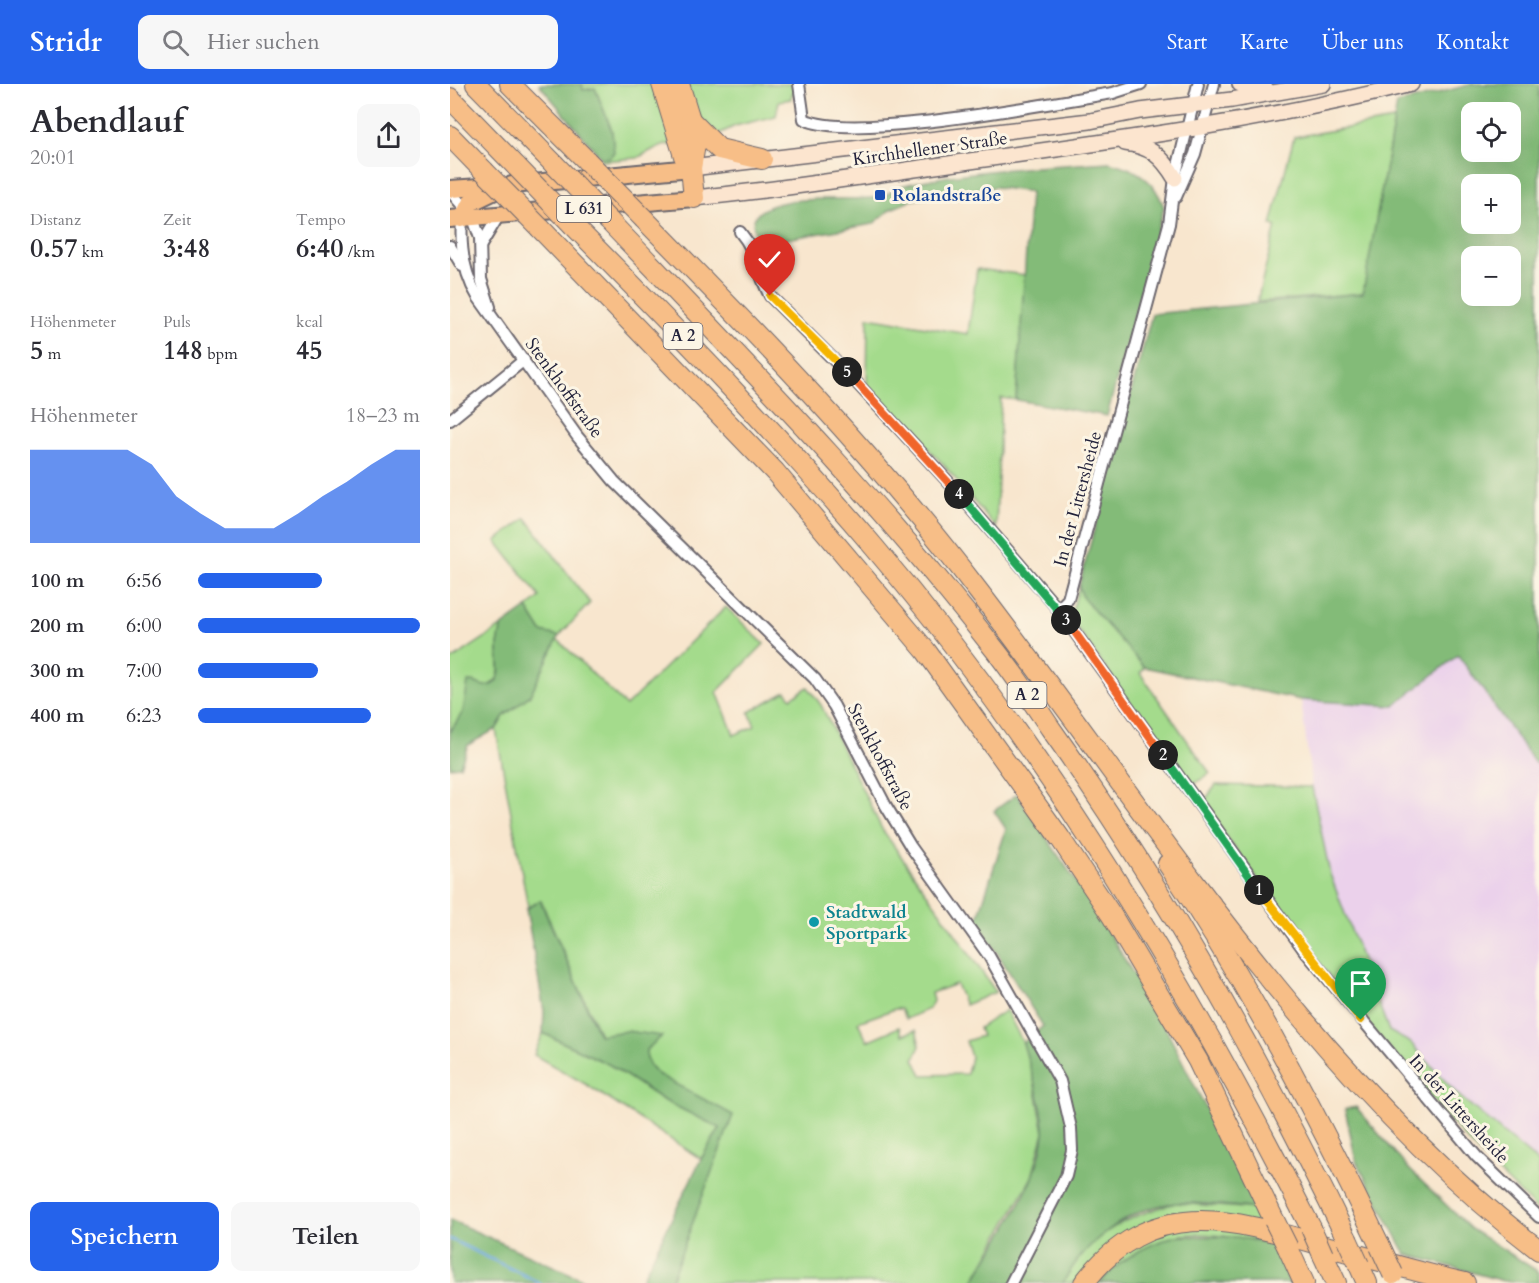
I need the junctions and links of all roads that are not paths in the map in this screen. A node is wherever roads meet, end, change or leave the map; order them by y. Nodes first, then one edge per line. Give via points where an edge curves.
1 (476, 84) edge
2 (510, 84) edge
3 (662, 84) edge
4 (679, 84) edge
5 (799, 84) edge
6 (1141, 84) edge
7 (1198, 84) edge
8 (1214, 84) edge
9 (1240, 84) edge
10 (1323, 84) edge
11 (1411, 84) edge
12 (1276, 92) junction
13 (450, 98) edge
14 (1209, 103) junction
15 (1192, 105) junction
16 (690, 119) junction
17 (1195, 127) junction
18 (450, 136) edge
19 (1116, 141) junction
20 (762, 159) junction
21 (691, 168) junction
22 (1175, 178) junction
23 (501, 180) junction
24 (450, 190) edge
25 (694, 198) junction
26 (1174, 200) junction
27 (463, 216) edge
28 (498, 217) junction
29 (740, 232) dead end
30 (480, 245) junction
31 (450, 246) edge
32 (467, 280) junction
33 (491, 313) junction
34 (524, 360) junction
35 (450, 420) edge
36 (1058, 609) junction
37 (1031, 660) junction
38 (1023, 786) junction
39 (1124, 892) junction
40 (1539, 1217) edge
41 (1539, 1250) edge
42 (1363, 1274) edge
43 (1395, 1278) edge
44 (1011, 1283) edge
45 (1084, 1283) edge
46 (1304, 1283) edge
47 (1336, 1283) edge
48 (1465, 1283) edge

1 - 42 highway, A 2, bridge via 836,461 993,646 1153,880 1272,1088
2 - 37 highway, bridge via 749,326 858,444
3 - 21 highway
4 - 16 highway
5 - 6 street, Kirchhellener Straße via 804,118 814,124 891,125 1113,93
7 - 15 street
8 - 14 street
9 - 12 main road, L 631
10 - 12 main road, Kirchhellener Straße / L 631
11 - 17 main road, Kirchhellener Straße / L 631 via 1318,106
12 - 14 main road, Kirchhellener Straße / L 631
13 - 23 highway, A 2
14 - 15 main road, Kirchhellener Straße / L 631
14 - 17 street, In der Littersheide
15 - 17 street, In der Littersheide
15 - 20 main road, Kirchhellener Straße / L 631 via 1068,124
16 - 20 highway via 719,149
16 - 21 highway via 696,148
17 - 19 main road, Kirchhellener Straße / L 631
17 - 22 street, In der Littersheide
17 - 26 street, In der Littersheide via 1186,177
18 - 23 highway
19 - 22 main road, L 631 via 1150,149
19 - 25 main road, Kirchhellener Straße / L 631
20 - 21 main road, Kirchhellener Straße / L 631
21 - 23 main road, Kirchhellener Straße / L 631
21 - 25 highway
22 - 26 street, In der Littersheide
23 - 24 main road, Kirchhellener Straße / L 631
23 - 27 main road, Kirchhellener Straße via 475,199
23 - 38 highway, bridge via 540,228 775,472 845,552 926,651
23 - 39 highway, A 2, bridge via 573,225 686,339 875,547 1016,732
24 - 27 street, Stenkhoffstraße
25 - 28 main road, Kirchhellener Straße / L 631
26 - 36 street, In der Littersheide via 1068,599
27 - 28 main road, Kirchhellener Straße / L 631
27 - 30 street, Stenkhoffstraße
27 - 32 street, Stenkhoffstraße via 461,245
28 - 30 street
29 - 36 street via 752,247 770,296 954,488
30 - 33 street, Stenkhoffstraße via 481,279
31 - 32 street
32 - 33 street, Stenkhoffstraße
33 - 34 street, Stenkhoffstraße
34 - 35 street
34 - 44 street, Stenkhoffstraße via 614,481 815,679 834,706 886,806 989,957 1060,1081 1071,1128 1072,1150 1066,1176
36 - 40 street, In der Littersheide via 1304,950 1454,1130
37 - 41 highway via 1315,1033 1397,1123
37 - 43 highway, bridge via 1176,876 1239,978 1303,1092
38 - 39 highway
38 - 46 highway, bridge via 1112,916 1192,1052
39 - 47 highway, A 2, bridge via 1230,1071
45 - 48 highway via 1114,1251 1149,1230 1220,1220

